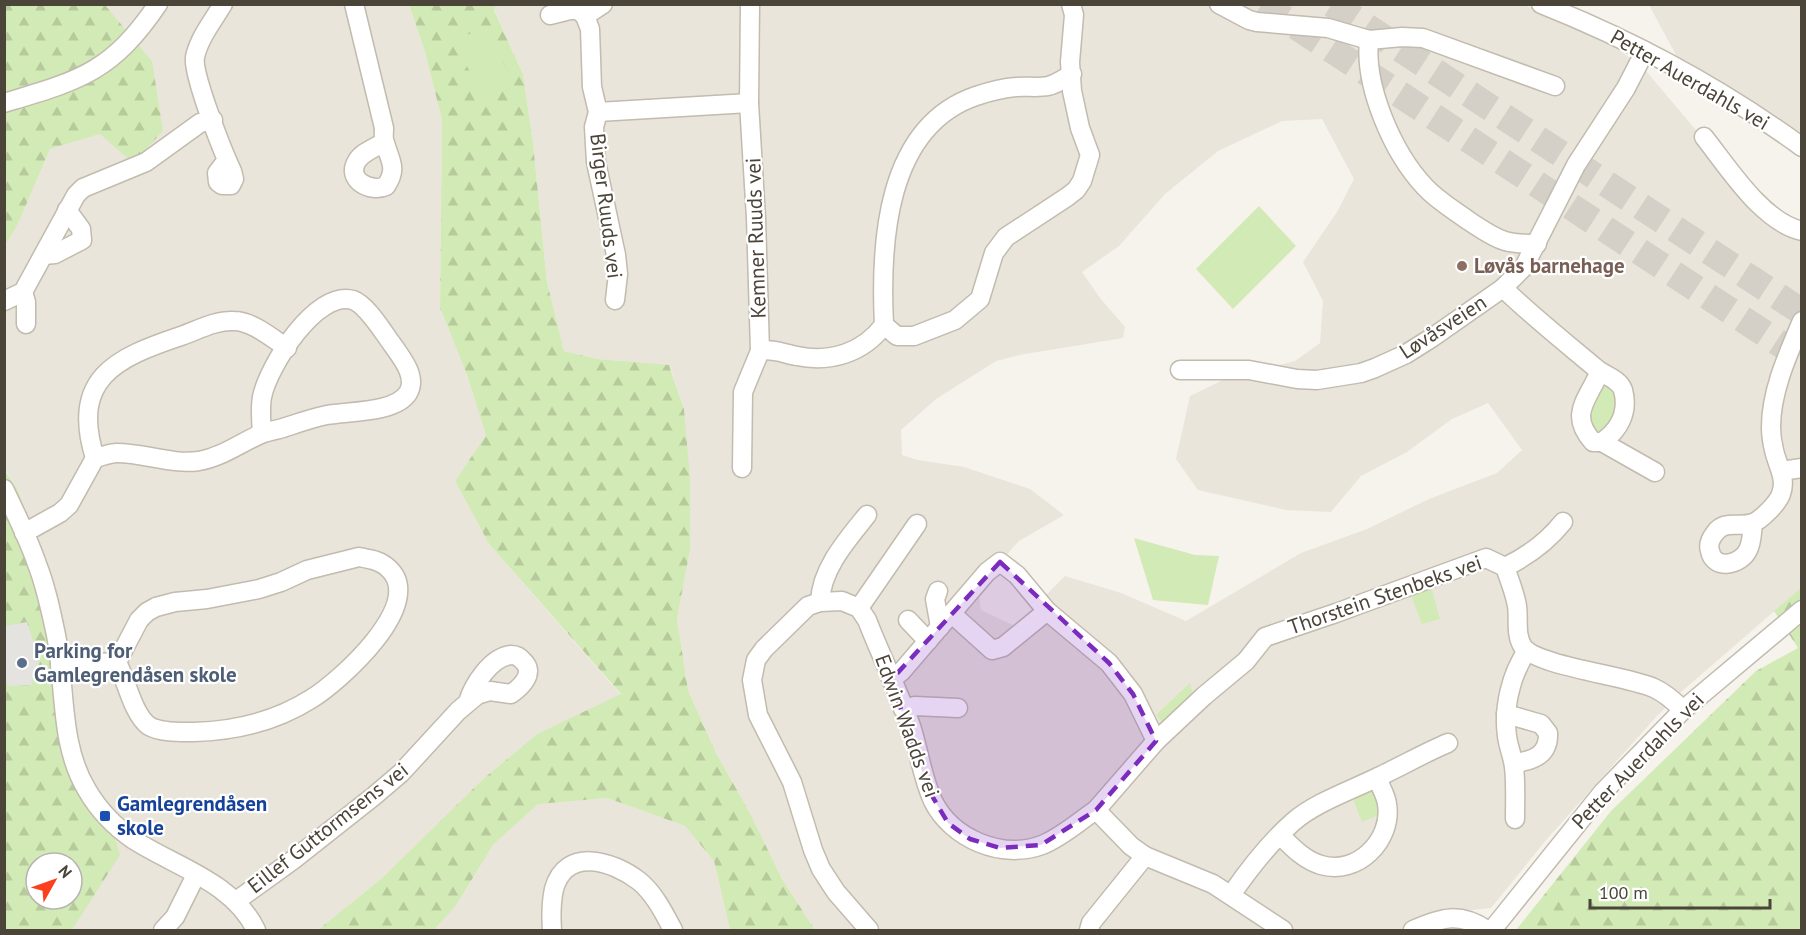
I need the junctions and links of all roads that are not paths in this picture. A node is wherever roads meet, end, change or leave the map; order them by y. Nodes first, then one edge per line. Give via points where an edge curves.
1 (158, 4) edge
2 (223, 4) edge
3 (354, 4) edge
4 (603, 4) edge
5 (750, 4) edge
6 (1071, 4) edge
7 (1219, 4) edge
8 (1541, 4) edge
9 (1563, 9) edge
10 (550, 15) dead end
11 (585, 16) junction
12 (1369, 40) junction
13 (1645, 51) junction
14 (1072, 74) junction
15 (1555, 86) dead end
16 (4, 103) edge
17 (749, 103) junction
18 (598, 112) junction
19 (213, 120) junction
20 (1704, 137) dead end
21 (384, 142) dead end
22 (1802, 147) edge
23 (226, 159) dead end
24 (67, 210) junction
25 (1802, 231) edge
26 (1537, 244) junction
27 (44, 255) junction
28 (1503, 288) junction
29 (23, 292) junction
30 (615, 300) dead end
31 (4, 301) edge
32 (1802, 321) edge
33 (26, 324) dead end
34 (884, 325) junction
35 (287, 348) junction
36 (760, 351) junction
37 (1179, 370) dead end
38 (1600, 371) junction
39 (262, 433) junction
40 (1602, 442) junction
41 (95, 458) junction
42 (742, 468) dead end
43 (1802, 468) edge
44 (1781, 471) junction
45 (1655, 472) dead end
46 (4, 489) edge
47 (867, 515) dead end
48 (1563, 522) dead end
49 (1754, 523) dead end
50 (917, 524) dead end
51 (24, 533) junction
52 (1505, 567) junction
53 (938, 591) dead end
54 (820, 602) junction
55 (850, 604) junction
56 (1802, 610) edge
57 (1047, 611) junction
58 (952, 614) junction
59 (908, 620) dead end
60 (934, 634) junction
61 (1264, 637) joint
62 (1527, 651) junction
63 (117, 662) junction
64 (60, 665) junction
65 (891, 680) junction
66 (468, 702) dead end
67 (958, 708) dead end
68 (903, 709) junction
69 (1683, 710) junction
70 (1506, 714) junction
71 (1156, 741) junction
72 (1448, 742) dead end
73 (1514, 763) junction
74 (1377, 778) junction
75 (1096, 810) junction
76 (1515, 819) dead end
77 (1280, 835) junction
78 (1145, 856) junction
79 (196, 875) junction
80 (1230, 895) junction
81 (236, 901) junction
82 (163, 930) edge
83 (256, 930) edge
84 (552, 930) edge
85 (674, 930) edge
86 (869, 930) edge
87 (1089, 930) edge
88 (1283, 930) edge
89 (1413, 930) edge
90 (1487, 930) edge
91 (1492, 930) edge

1 - 16 street via 131,41 98,69
2 - 19 street via 195,59 199,84
3 - 21 street
4 - 11 street
5 - 17 street, Kemner Ruuds vei
6 - 14 street
7 - 12 street via 1249,20 1328,28
8 - 9 street, Petter Auerdahls vei
9 - 13 street, Petter Auerdahls vei
10 - 11 street via 578,10
11 - 18 street, Birger Ruuds vei via 590,29 592,87
12 - 15 street via 1423,38
12 - 26 street via 1368,70 1374,94 1416,177 1436,198 1483,230 1508,242
13 - 22 street, Petter Auerdahls vei via 1722,94
13 - 26 street, Løvåsveien via 1576,165
14 - 34 street via 1048,86 1016,87 974,96 946,111 924,131 909,152 891,206 884,259
14 - 34 street via 1080,128 1090,155 1076,190 1006,237 994,254 980,299 961,316 914,336 897,336
17 - 18 street, Birger Ruuds vei
17 - 36 street, Kemner Ruuds vei
18 - 30 street, Birger Ruuds vei via 594,127 596,162 616,255
19 - 23 street
19 - 24 street via 200,123 146,162 83,188
20 - 25 street via 1769,213 1786,226
24 - 27 street
24 - 27 street via 81,229 82,240 55,254
26 - 28 street, Løvåsveien via 1518,274
27 - 29 street
28 - 37 street, Løvåsveien via 1406,354 1362,372 1317,380 1249,370
28 - 38 street
29 - 31 street
29 - 33 street
32 - 44 street via 1773,410 1772,440
34 - 36 street via 863,344 830,358
35 - 39 street via 262,396
35 - 39 street via 315,312 329,303 354,300 403,360 411,386 394,405 312,418
35 - 41 street via 237,320 166,341 116,363 95,388 89,403 87,420
36 - 42 street, Kemner Ruuds vei via 743,392
38 - 40 street via 1580,412 1586,435 1593,442
38 - 40 street via 1623,390 1624,411 1620,426
39 - 41 street via 198,461 116,453
40 - 45 street
41 - 51 street via 69,505
43 - 44 street
44 - 49 street via 1781,495
46 - 51 street
47 - 54 street via 830,567 821,586
48 - 52 street, Thorstein Stenbeks vei via 1525,557
50 - 55 street
51 - 64 street via 47,594
52 - 61 street, Thorstein Stenbeks vei via 1486,558
52 - 62 street, Thorstein Stenbeks vei via 1517,607 1518,633
53 - 60 street
54 - 55 street
54 - 86 street via 808,606 764,649 756,660 752,680 758,715 792,782 821,869
55 - 65 street, Edwin Wadds vei via 867,620
56 - 69 street, Petter Auerdahls vei
57 - 58 street via 1003,647 992,650
57 - 58 street via 1017,575 1000,562
57 - 71 street via 1109,663 1133,694
58 - 60 street
59 - 60 street
60 - 65 street
61 - 71 street, Edwin Wadds vei via 1239,668
62 - 69 street via 1653,687
62 - 70 street via 1519,662
63 - 63 street via 136,708 149,726 162,730 225,731 264,721 328,688 367,651 397,602 396,579 378,561 359,557 307,570 260,590 156,607 139,620
63 - 64 street
64 - 79 street via 68,741 87,790 132,839
65 - 68 street, Edwin Wadds vei
66 - 81 street, Eillef Guttormsens vei via 375,796
67 - 68 street
68 - 75 street, Edwin Wadds vei via 933,800 948,823 970,839 1000,848 1031,848 1056,838
69 - 91 street, Petter Auerdahls vei via 1603,792
70 - 73 street
70 - 73 street via 1541,724 1548,733 1540,756
71 - 75 street, Edwin Wadds vei
72 - 74 street
73 - 76 street
74 - 77 street via 1294,820
74 - 77 street via 1387,804 1386,825 1381,841 1355,863 1321,866 1298,854
75 - 78 street
77 - 80 street
78 - 80 street
78 - 87 street via 1090,923
79 - 81 street
79 - 82 street via 175,917
80 - 88 street
81 - 83 street
84 - 85 street via 555,887 561,874 583,860 612,865 640,882
89 - 90 street via 1449,917

